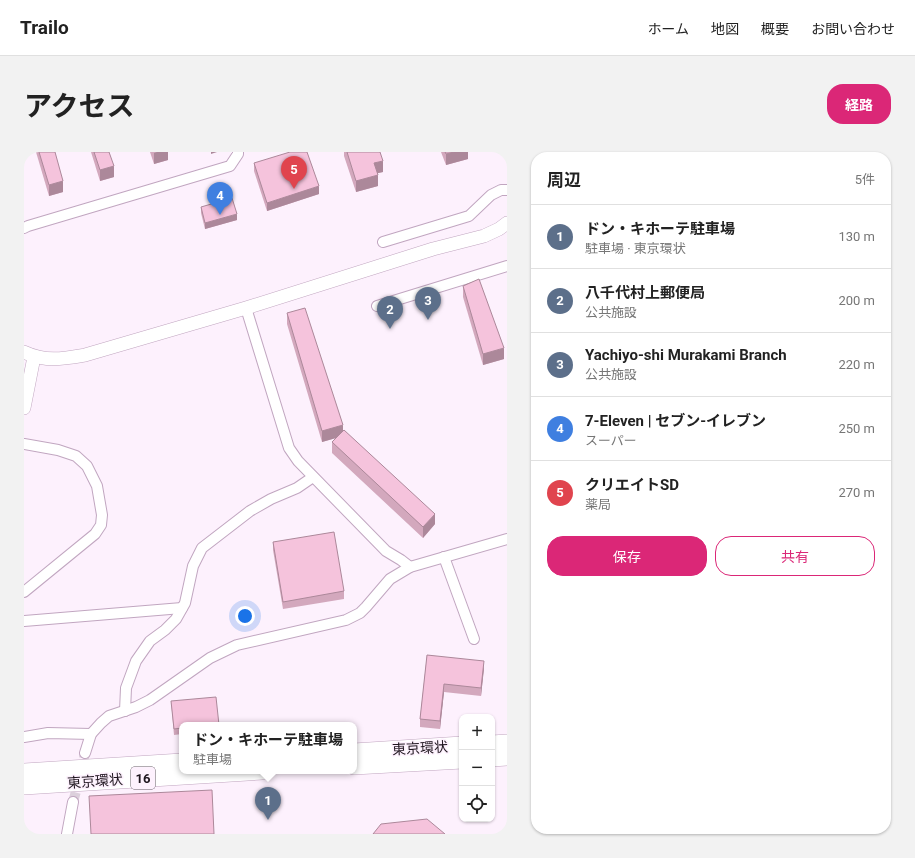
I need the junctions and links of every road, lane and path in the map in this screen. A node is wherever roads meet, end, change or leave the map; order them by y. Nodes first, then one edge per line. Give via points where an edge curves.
1 (238, 152) edge
2 (507, 190) edge
3 (507, 223) edge
4 (24, 228) edge
5 (383, 242) dead end
6 (507, 266) edge
7 (378, 306) dead end
8 (246, 308) junction
9 (29, 354) edge
10 (24, 408) edge
11 (24, 444) edge
12 (313, 477) junction
13 (507, 539) edge
14 (444, 557) junction
15 (410, 568) junction
16 (24, 592) edge
17 (182, 608) junction
18 (24, 621) edge
19 (474, 639) dead end
20 (125, 711) junction
21 (91, 734) junction
22 (24, 737) edge
23 (507, 743) edge
24 (495, 744) edge
25 (459, 745) edge
26 (85, 752) tunnel mouth
27 (357, 752) edge
28 (507, 757) edge
29 (495, 758) edge
30 (459, 760) edge
31 (179, 762) edge
32 (357, 766) edge
33 (24, 772) edge
34 (214, 774) edge
35 (24, 786) edge
36 (72, 802) tunnel mouth
37 (67, 834) edge

1 - 4 street via 230,166
2 - 5 street via 491,195 469,216
3 - 8 street via 484,236 432,249
6 - 7 street
8 - 9 street via 85,355 48,359
8 - 12 street via 289,448
9 - 10 street
11 - 16 street via 76,456 87,466 97,486 102,515 101,526 95,534
12 - 15 street via 386,551
12 - 17 street via 297,488 250,511 202,548 193,566
13 - 14 street
14 - 15 street
14 - 19 street
15 - 20 street via 390,579 360,613 346,620 237,645 210,658 150,700
17 - 18 street
17 - 20 street via 176,619 150,641 136,661 126,688
20 - 21 street via 109,716
21 - 22 street via 48,733
21 - 26 street
23 - 24 highway
25 - 27 highway, 東京環状
28 - 29 highway
30 - 32 highway, 東京環状
31 - 33 highway, 東京環状 / 16
34 - 35 highway, 東京環状 / 16
36 - 37 street

